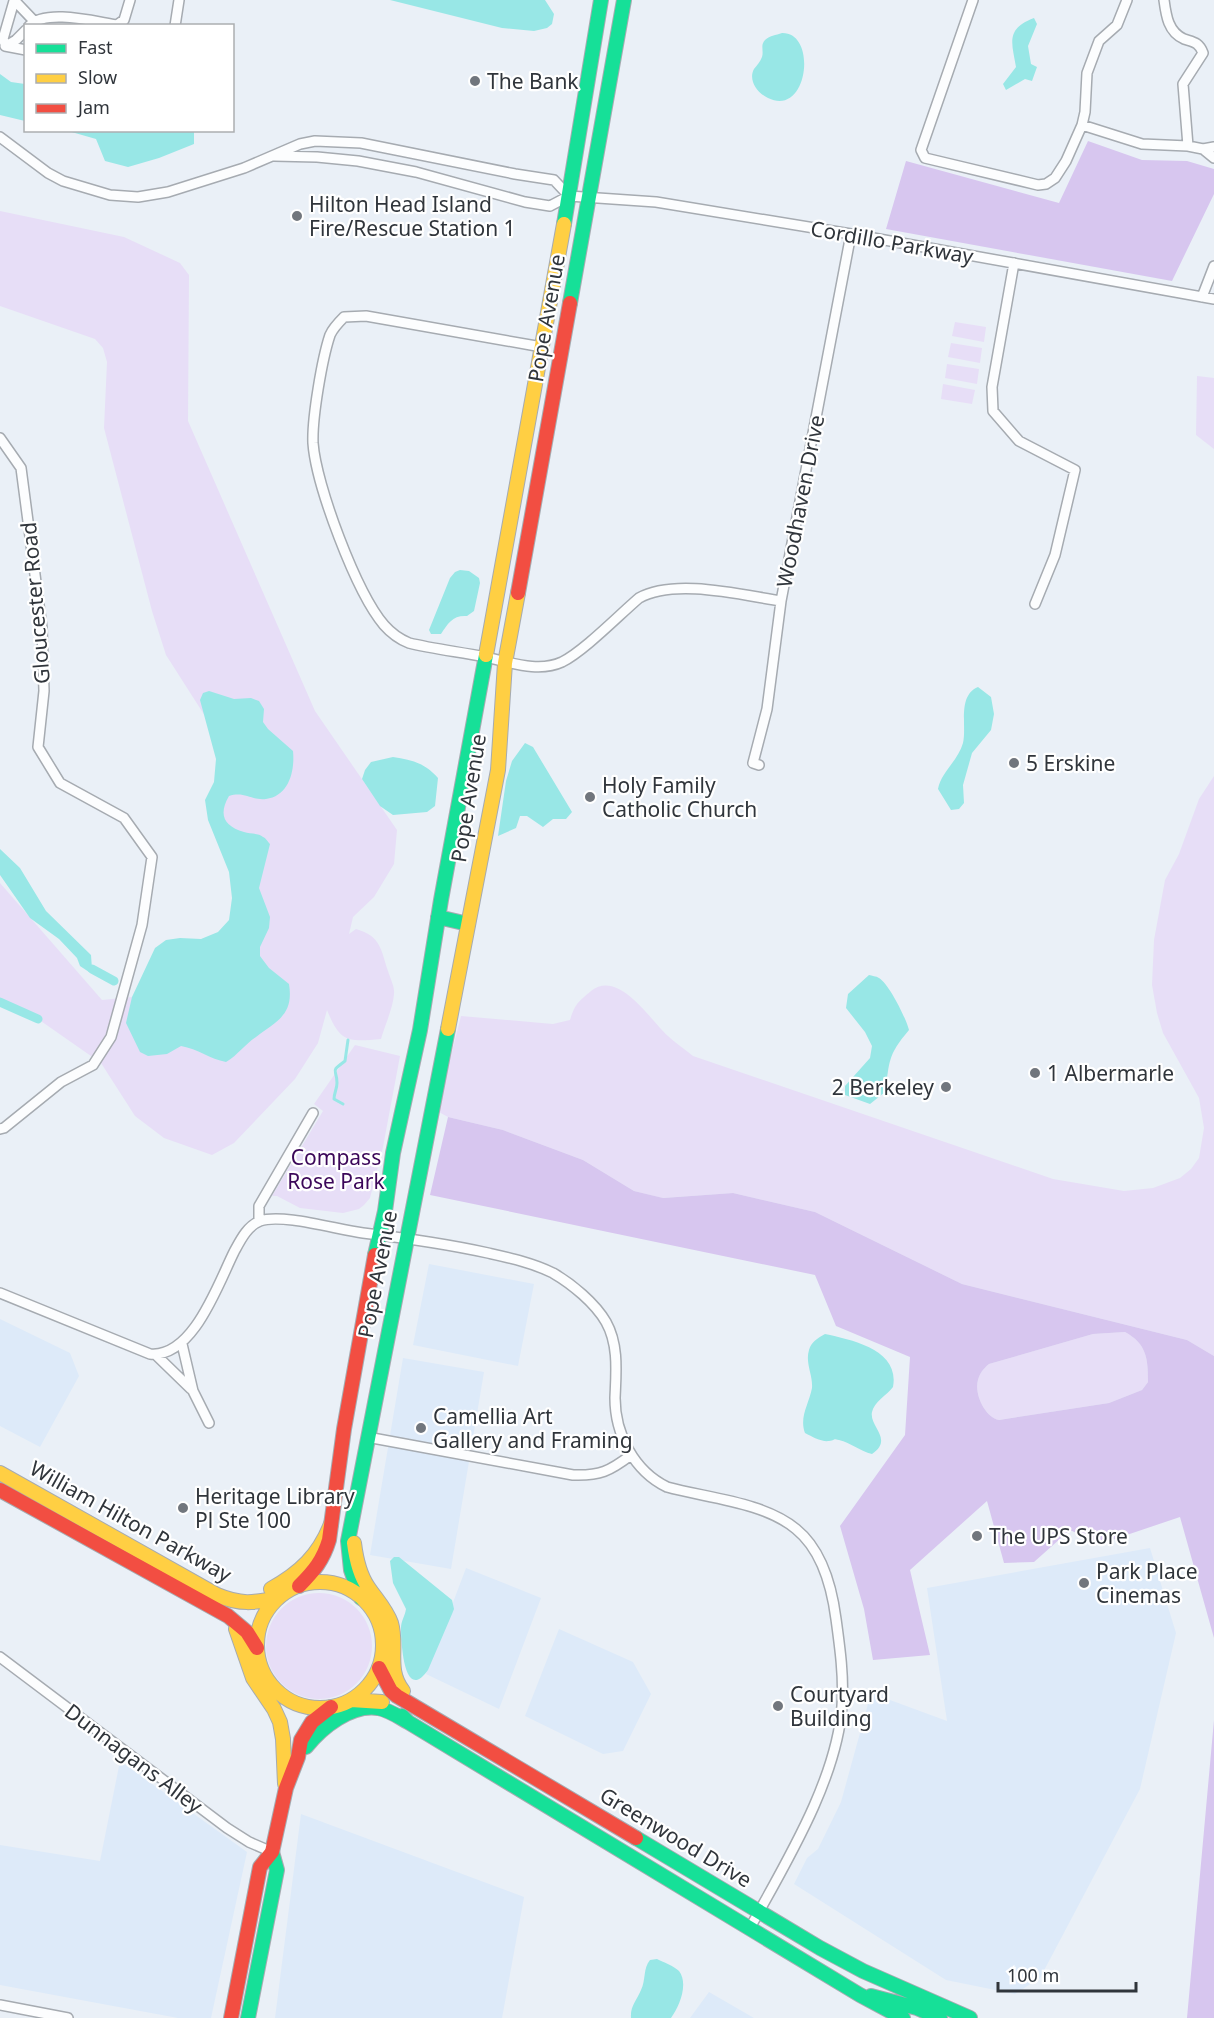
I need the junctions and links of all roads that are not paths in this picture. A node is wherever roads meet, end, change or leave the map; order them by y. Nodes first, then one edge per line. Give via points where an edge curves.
1 (130, 0) edge
2 (178, 0) edge
3 (601, 0) edge
4 (624, 0) edge
5 (973, 0) edge
6 (1127, 0) edge
7 (1164, 0) edge
8 (14, 1) edge
9 (31, 23) edge
10 (111, 24) edge
11 (118, 24) edge
12 (175, 24) edge
13 (24, 32) edge
14 (3, 45) edge
15 (24, 50) edge
16 (1082, 125) junction
17 (0, 137) edge
18 (1188, 146) junction
19 (1214, 147) edge
20 (1203, 149) junction
21 (274, 156) junction
22 (1214, 158) edge
23 (569, 196) junction
24 (590, 198) junction
25 (851, 234) junction
26 (1014, 263) junction
27 (1214, 266) edge
28 (1202, 297) junction
29 (1214, 299) edge
30 (542, 347) junction
31 (0, 438) edge
32 (781, 601) junction
33 (1035, 604) dead end
34 (486, 657) junction
35 (505, 663) junction
36 (759, 765) dead end
37 (438, 917) junction
38 (468, 924) junction
39 (313, 1113) dead end
40 (0, 1129) edge
41 (259, 1221) junction
42 (379, 1234) junction
43 (405, 1238) junction
44 (0, 1293) edge
45 (182, 1344) junction
46 (156, 1354) junction
47 (193, 1391) junction
48 (208, 1423) dead end
49 (367, 1437) junction
50 (631, 1455) junction
51 (0, 1473) edge
52 (0, 1490) edge
53 (353, 1520) junction
54 (331, 1524) junction
55 (197, 1582) junction
56 (299, 1586) junction
57 (278, 1598) junction
58 (361, 1598) junction
59 (203, 1603) junction
60 (257, 1648) junction
61 (0, 1657) edge
62 (379, 1668) junction
63 (271, 1684) junction
64 (351, 1700) junction
65 (331, 1707) junction
66 (422, 1711) junction
67 (408, 1722) junction
68 (285, 1788) junction
69 (272, 1852) junction
70 (759, 1911) junction
71 (750, 1928) junction
72 (860, 1995) junction
73 (0, 2005) edge
74 (68, 2018) edge
75 (231, 2018) edge
76 (248, 2018) edge
77 (903, 2018) edge
78 (940, 2018) edge
79 (970, 2018) edge

1 - 11 street via 124,20
2 - 12 street
3 - 23 main road, Pope Avenue
4 - 24 main road, Pope Avenue
5 - 16 street via 921,150 925,158 1046,184 1066,161
6 - 16 street via 1117,25 1099,41 1087,73
7 - 18 street via 1169,25 1183,39 1197,43 1203,53 1182,84
8 - 9 street
8 - 14 street
9 - 10 street via 59,16
13 - 14 street
14 - 15 street
16 - 18 street via 1142,144
17 - 21 street, Cordillo Parkway via 63,181 110,195 138,197 214,179
18 - 20 street
19 - 20 street
20 - 22 street
21 - 23 street, Cordillo Parkway via 368,162 550,206
21 - 23 street, Cordillo Parkway via 315,141 362,142 554,180
23 - 24 street, Cordillo Parkway
23 - 30 main road, Pope Avenue
24 - 25 street, Cordillo Parkway via 656,202
24 - 35 main road, Pope Avenue
25 - 26 street, Cordillo Parkway
25 - 32 street, Woodhaven Drive
26 - 28 street, Cordillo Parkway
26 - 33 street via 992,387 993,411 1019,441 1075,471 1055,555
27 - 28 street
28 - 29 street, Cordillo Parkway
30 - 34 main road, Pope Avenue
30 - 34 street via 355,315 344,317 332,332 321,372 314,428 316,461 340,538 373,610 384,625 409,644
31 - 40 street, Gloucester Road via 21,468 42,628 44,691 38,747 60,783 124,818 152,857 142,925 111,1036 93,1065 61,1082
32 - 35 street via 701,590 651,591 563,661 540,667
32 - 36 street, Woodhaven Drive via 767,709 753,763
34 - 35 street
34 - 37 main road, Pope Avenue
35 - 38 main road, Pope Avenue via 498,770
37 - 38 main road
37 - 42 main road, Pope Avenue
38 - 43 main road, Pope Avenue
39 - 41 street via 259,1206
41 - 42 street via 286,1219
41 - 45 street via 244,1234 194,1330
42 - 43 street
42 - 54 main road, Pope Avenue
43 - 49 main road, Pope Avenue
43 - 50 street via 522,1261 553,1274 596,1308 611,1334 619,1425
44 - 46 street
45 - 46 street
45 - 47 street
46 - 47 street
47 - 48 street
49 - 50 street via 573,1475 603,1473
49 - 53 main road, Pope Avenue
50 - 70 street via 651,1477 667,1487 740,1503 789,1524 814,1551 830,1587 843,1682 838,1735 796,1844
51 - 55 main road, William Hilton Parkway
52 - 59 main road, William Hilton Parkway
53 - 58 main road, Pope Avenue via 347,1557
53 - 66 main road via 361,1573 391,1626 394,1678
54 - 55 main road via 310,1563 257,1596 237,1598
54 - 56 main road, Pope Avenue via 325,1554
55 - 57 main road, William Hilton Parkway via 238,1604
56 - 57 main road
56 - 58 main road via 331,1583 352,1590
57 - 60 main road via 264,1615
58 - 62 main road via 378,1619 383,1640
59 - 60 main road, William Hilton Parkway via 238,1621
59 - 68 main road via 237,1630 254,1678 276,1713 282,1729
60 - 63 main road via 262,1670
61 - 69 street, Dunnagans Alley via 227,1828
62 - 64 main road via 365,1690
62 - 66 main road, Greenwood Drive via 392,1691
63 - 65 main road via 298,1704
63 - 68 main road via 286,1713 289,1729
64 - 65 main road
64 - 67 main road, Greenwood Drive via 383,1702
65 - 68 main road via 312,1722 301,1740
66 - 70 main road, Greenwood Drive
67 - 68 main road via 376,1708 338,1719 309,1742
67 - 71 main road, Greenwood Drive
68 - 69 main road
69 - 75 main road via 260,1867
69 - 76 main road via 277,1870
70 - 71 street
70 - 79 main road, Greenwood Drive via 863,1971
71 - 72 main road, Greenwood Drive
72 - 77 main road, Greenwood Drive
72 - 78 main road via 901,2003
73 - 74 street

